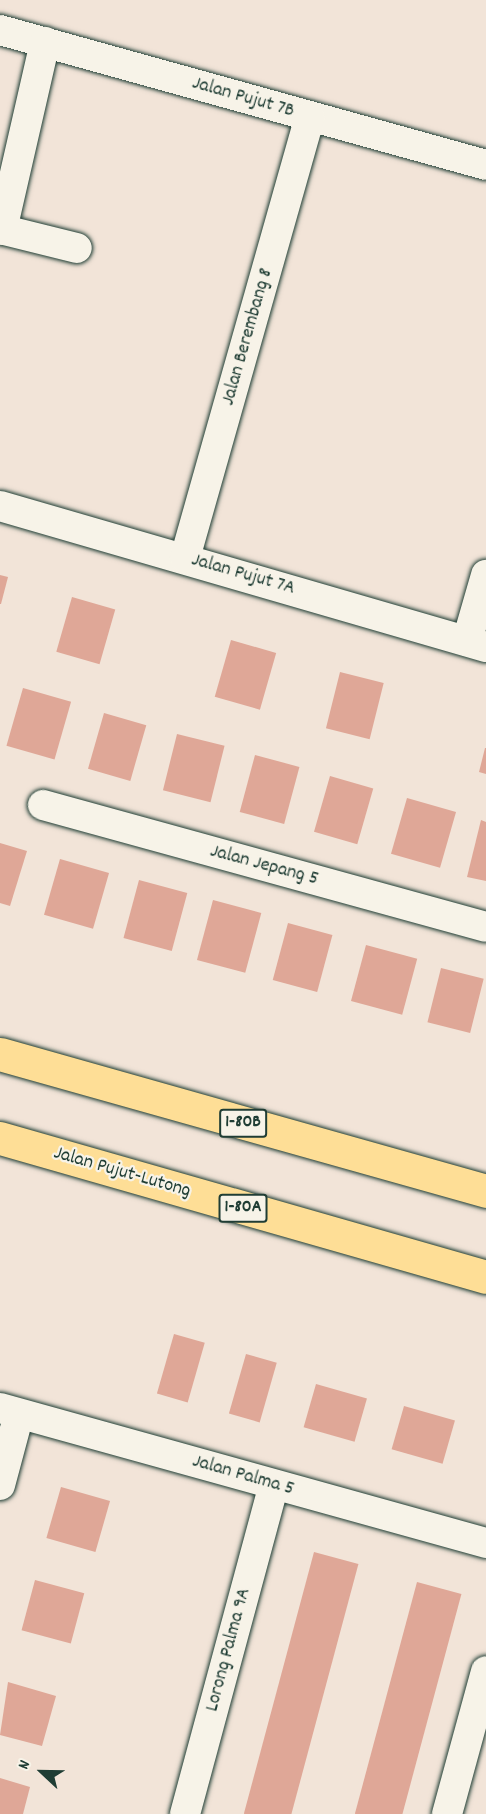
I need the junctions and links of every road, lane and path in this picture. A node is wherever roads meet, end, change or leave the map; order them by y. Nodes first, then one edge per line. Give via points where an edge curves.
1 (0, 30) edge
2 (45, 42) junction
3 (310, 117) junction
4 (486, 165) edge
5 (1, 230) edge
6 (77, 248) dead end
7 (0, 506) edge
8 (185, 558) junction
9 (486, 575) edge
10 (476, 644) edge
11 (43, 805) dead end
12 (486, 927) edge
13 (0, 1054) edge
14 (0, 1138) edge
15 (486, 1191) edge
16 (486, 1277) edge
17 (9, 1411) edge
18 (1, 1479) edge
19 (274, 1485) junction
20 (486, 1543) edge
21 (486, 1671) edge
22 (184, 1814) edge
23 (447, 1814) edge

1 - 2 street, Jalan Pujut 7B
2 - 3 street, Jalan Pujut 7B
2 - 5 street
3 - 4 street, Jalan Pujut 7B
3 - 8 street, Jalan Berembang 8
5 - 6 street
7 - 8 street, Jalan Pujut 7A
8 - 10 street, Jalan Pujut 7A
9 - 10 street
11 - 12 street, Jalan Jepang 5
13 - 15 highway, 1-80B
14 - 16 highway, Jalan Pujut-Lutong / 1-80A
17 - 18 street
17 - 19 street, Jalan Palma 5
19 - 20 street, Jalan Palma 5
19 - 22 street, Lorong Palma 9A
21 - 23 street

